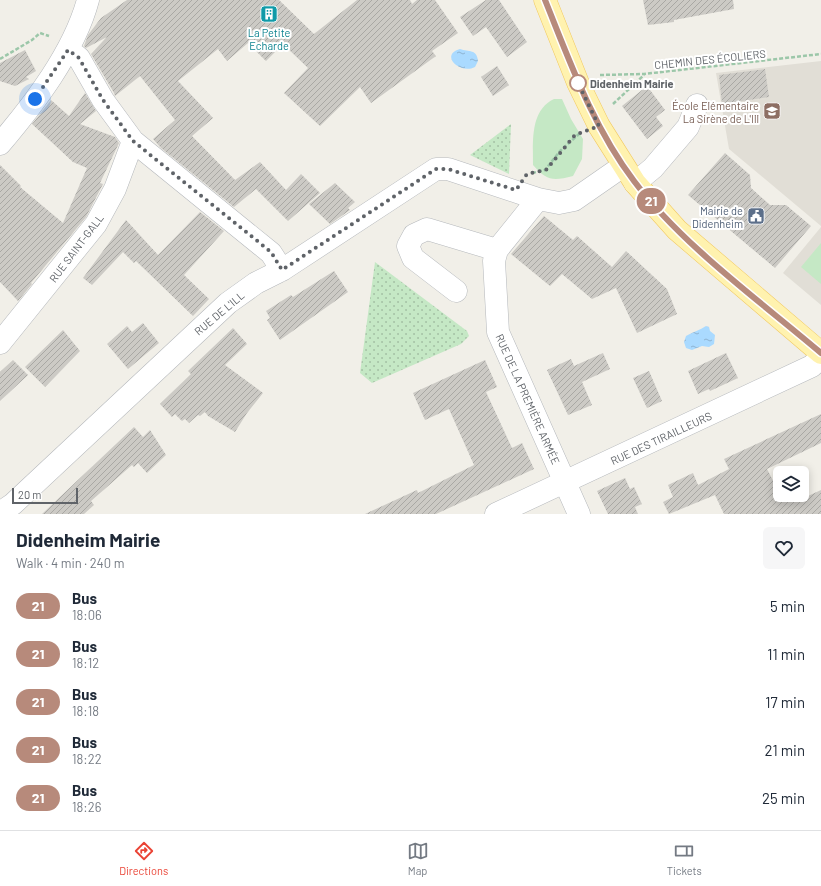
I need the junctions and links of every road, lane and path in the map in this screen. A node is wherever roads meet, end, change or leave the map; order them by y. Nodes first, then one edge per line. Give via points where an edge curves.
1 (88, 0) edge
2 (545, 0) edge
3 (48, 36) dead end
4 (68, 50) junction
5 (821, 54) edge
6 (0, 59) edge
7 (644, 74) junction
8 (600, 75) dead end
9 (697, 105) dead end
10 (599, 126) junction
11 (133, 141) junction
12 (0, 144) edge
13 (629, 174) junction
14 (516, 190) junction
15 (538, 198) junction
16 (497, 250) junction
17 (282, 270) junction
18 (456, 291) dead end
19 (0, 343) edge
20 (821, 354) edge
21 (565, 483) junction
22 (9, 510) edge
23 (496, 514) edge
24 (579, 514) edge

1 - 4 street
2 - 10 main road via 578,83
3 - 6 path via 40,33
4 - 11 street via 79,58 103,100
4 - 12 street
5 - 7 path, CHEMIN DES ÉCOLIERS
7 - 8 path, CHEMIN DES ÉCOLIERS
7 - 10 path via 613,104 616,116
9 - 13 street, RUE DE L'ILL via 688,127 653,168
10 - 13 main road
10 - 14 path via 575,135 546,170 527,174
11 - 17 street via 271,252
11 - 19 street, RUE SAINT-GALL via 115,189 96,224
13 - 15 street, RUE DE L'ILL via 574,200 559,203
13 - 20 main road via 676,230
14 - 15 street, RUE DE L'ILL
14 - 17 street, RUE DE L'ILL via 448,169 436,169
15 - 16 street
16 - 18 street via 427,229 414,235 408,246 413,258
16 - 21 street, RUE DE LA PREMIÈRE ARMÉE via 494,261 498,332
17 - 22 street, RUE DE L'ILL via 228,303
20 - 21 street, RUE DES TIRAILLEURS via 812,366
21 - 23 street, RUE DES TIRAILLEURS
21 - 24 street, RUE DE LA PREMIÈRE ARMÉE

